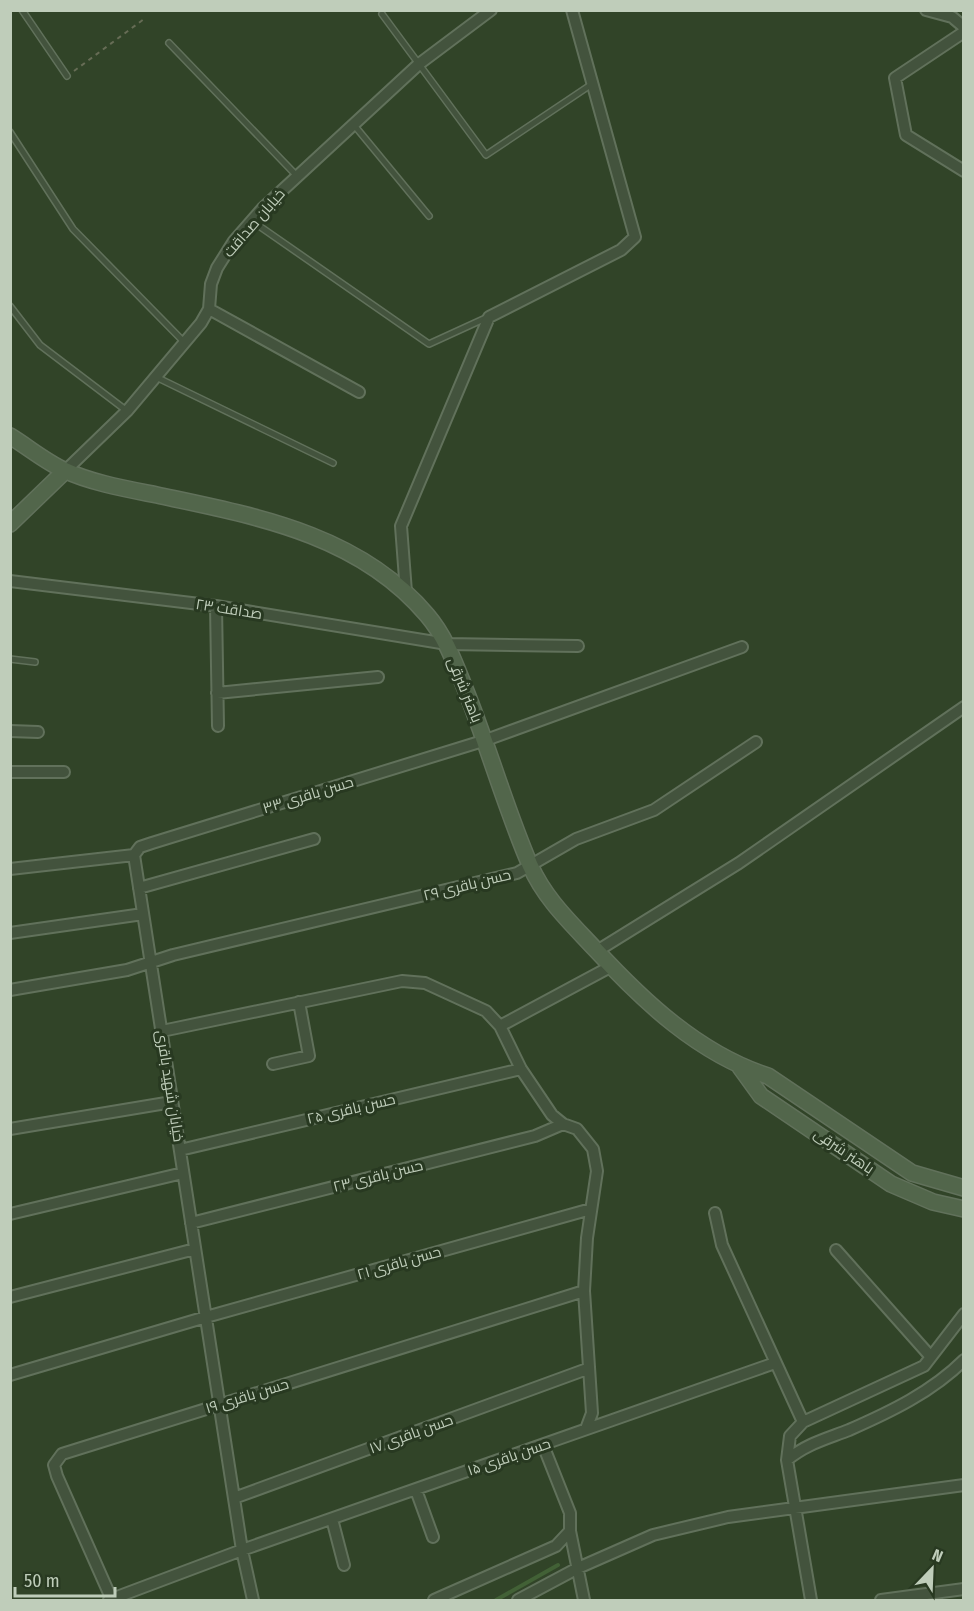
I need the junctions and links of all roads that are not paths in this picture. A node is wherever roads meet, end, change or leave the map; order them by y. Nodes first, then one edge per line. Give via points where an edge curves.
1 (22, 10) edge
2 (491, 10) edge
3 (572, 10) edge
4 (926, 10) edge
5 (382, 14) dead end
6 (963, 27) edge
7 (963, 32) edge
8 (169, 43) dead end
9 (419, 64) junction
10 (67, 76) road end
11 (592, 84) junction
12 (353, 124) junction
13 (10, 132) edge
14 (963, 171) edge
15 (297, 176) junction
16 (429, 216) dead end
17 (252, 221) junction
18 (10, 306) edge
19 (209, 309) junction
20 (489, 317) junction
21 (185, 343) junction
22 (156, 377) junction
23 (360, 392) dead end
24 (127, 411) junction
25 (10, 436) edge
26 (333, 463) dead end
27 (65, 471) junction
28 (10, 524) edge
29 (10, 580) edge
30 (406, 592) junction
31 (216, 606) junction
32 (447, 644) junction
33 (578, 646) dead end
34 (742, 647) dead end
35 (10, 659) edge
36 (36, 662) dead end
37 (378, 677) dead end
38 (217, 693) junction
39 (963, 707) edge
40 (218, 726) dead end
41 (10, 731) edge
42 (38, 732) dead end
43 (486, 740) junction
44 (756, 742) dead end
45 (10, 772) edge
46 (64, 772) dead end
47 (314, 839) dead end
48 (134, 855) junction
49 (530, 865) junction
50 (10, 868) edge
51 (139, 888) junction
52 (143, 914) junction
53 (10, 933) edge
54 (597, 951) junction
55 (151, 962) junction
56 (610, 967) junction
57 (10, 990) edge
58 (299, 1002) junction
59 (500, 1026) junction
60 (162, 1031) junction
61 (273, 1064) dead end
62 (740, 1068) junction
63 (521, 1069) junction
64 (172, 1101) junction
65 (563, 1124) junction
66 (10, 1129) edge
67 (180, 1150) junction
68 (183, 1173) junction
69 (963, 1188) edge
70 (591, 1209) junction
71 (963, 1209) edge
72 (10, 1214) edge
73 (715, 1214) dead end
74 (191, 1223) junction
75 (195, 1249) junction
76 (836, 1250) dead end
77 (584, 1291) junction
78 (10, 1297) edge
79 (963, 1314) edge
80 (206, 1317) junction
81 (931, 1357) junction
82 (963, 1360) edge
83 (775, 1363) junction
84 (587, 1369) junction
85 (958, 1370) edge
86 (10, 1375) edge
87 (219, 1405) junction
88 (802, 1422) junction
89 (586, 1430) junction
90 (543, 1445) junction
91 (787, 1461) junction
92 (963, 1485) edge
93 (416, 1490) junction
94 (234, 1498) junction
95 (796, 1510) junction
96 (332, 1519) junction
97 (570, 1531) junction
98 (433, 1537) dead end
99 (242, 1550) junction
100 (344, 1565) dead end
101 (578, 1568) junction
102 (963, 1589) edge
103 (111, 1600) edge
104 (253, 1600) edge
105 (434, 1600) edge
106 (518, 1600) edge
107 (584, 1600) edge
108 (811, 1600) edge
109 (881, 1600) edge

1 - 10 lane
2 - 9 street, خیابان صداقت
3 - 11 street
4 - 6 street via 952,17
5 - 9 lane
7 - 14 street via 896,78 906,135
8 - 15 lane
9 - 11 lane via 486,155
9 - 12 street, خیابان صداقت
11 - 20 street via 634,237 621,250
12 - 15 street, خیابان صداقت
12 - 16 lane
13 - 21 lane via 74,229
15 - 17 street, خیابان صداقت
17 - 19 street, خیابان صداقت via 217,267
17 - 20 lane via 429,344
18 - 24 lane via 40,345
19 - 21 street, خیابان صداقت
19 - 23 street
20 - 30 street via 401,526
21 - 22 street, خیابان صداقت
22 - 24 street, خیابان صداقت
22 - 26 lane
24 - 27 street, خیابان صداقت
25 - 27 street, باهنر شرقی
27 - 28 street
27 - 30 street, باهنر شرقی via 284,524 333,543
29 - 31 street, صداقت ۲۳
30 - 32 street, باهنر شرقی
31 - 32 street, صداقت ۲۳
31 - 38 street
32 - 33 street, صداقت ۲۳
32 - 43 street, باهنر شرقی
34 - 43 street, حسن باقری ۳۳
35 - 36 lane
37 - 38 street
38 - 40 street
39 - 54 street via 739,863
41 - 42 street
43 - 48 street, حسن باقری ۳۳ via 152,843 140,847
43 - 49 street, باهنر شرقی
44 - 49 street, حسن باقری ۲۹ via 654,810 576,840
45 - 46 street
47 - 51 street
48 - 50 street
48 - 51 street, خیابان شهید باقری
49 - 54 street, باهنر شرقی via 556,908
49 - 55 street, حسن باقری ۲۹ via 517,873
51 - 52 street, خیابان شهید باقری
52 - 53 street
52 - 55 street, خیابان شهید باقری
54 - 56 street, باهنر شرقی
55 - 57 street, حسن باقری ۲۹
55 - 60 street, خیابان شهید باقری
56 - 59 street
56 - 62 street, باهنر شرقی via 659,1013
58 - 59 street via 414,981 475,1004
58 - 60 street
58 - 61 street via 309,1056
59 - 63 street
60 - 64 street, خیابان شهید باقری
62 - 69 street, باهنر شرقی via 768,1076 912,1173
62 - 71 street, باهنر شرقی via 761,1096 891,1184 933,1202
63 - 65 street via 552,1115
63 - 67 street, حسن باقری ۲۵
64 - 66 street
64 - 67 street, خیابان شهید باقری
65 - 70 street via 577,1129 593,1149 597,1171
65 - 74 street, حسن باقری ۲۳ via 535,1136
67 - 68 street, خیابان شهید باقری
68 - 72 street
68 - 74 street, خیابان شهید باقری
70 - 77 street
70 - 80 street, حسن باقری ۲۱
73 - 83 street via 722,1245
74 - 75 street, خیابان شهید باقری
75 - 78 street
75 - 80 street, خیابان شهید باقری
76 - 81 street
77 - 84 street
77 - 87 street, حسن باقری ۱۹
79 - 81 street
80 - 86 street, حسن باقری ۲۱
80 - 87 street, خیابان شهید باقری
81 - 88 street via 887,1385
82 - 85 street
83 - 88 street
83 - 89 street, حسن باقری ۱۵
84 - 89 street via 592,1413
84 - 94 street, حسن باقری ۱۷
85 - 91 street via 910,1401 810,1444
87 - 94 street, خیابان شهید باقری
87 - 103 street, حسن باقری ۱۹ via 62,1454 57,1459 57,1476
88 - 91 street via 790,1436
89 - 90 street, حسن باقری ۱۵
90 - 93 street, حسن باقری ۱۵
90 - 97 street via 570,1513
91 - 95 street
92 - 95 street
93 - 96 street, حسن باقری ۱۵
93 - 98 street
94 - 99 street, خیابان شهید باقری
95 - 101 street via 728,1517 653,1535
95 - 108 street
96 - 99 street, حسن باقری ۱۵
96 - 100 street
97 - 101 street
97 - 105 street via 556,1546
99 - 103 street, حسن باقری ۱۵
99 - 104 street
101 - 106 street
101 - 107 street
102 - 109 street

